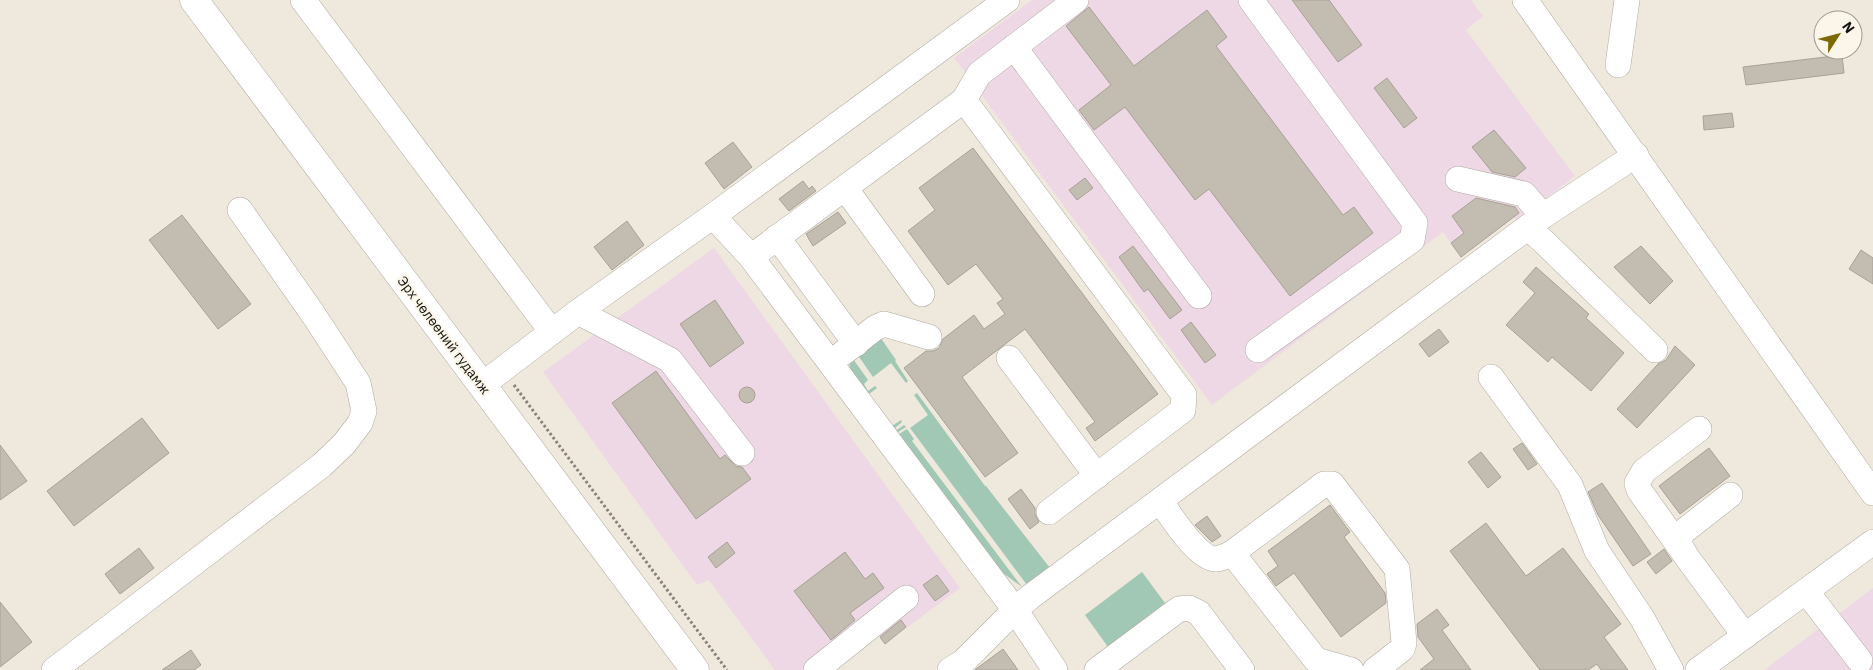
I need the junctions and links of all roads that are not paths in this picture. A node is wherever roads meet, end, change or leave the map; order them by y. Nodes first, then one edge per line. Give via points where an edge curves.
1 (194, 0) edge
2 (303, 0) edge
3 (1007, 0) edge
4 (1076, 0) edge
5 (1251, 0) edge
6 (1525, 0) edge
7 (1627, 0) edge
8 (1014, 47) junction
9 (1618, 65) dead end
10 (964, 100) junction
11 (1636, 155) junction
12 (1458, 179) dead end
13 (845, 188) junction
14 (240, 210) dead end
15 (713, 216) junction
16 (1536, 222) junction
17 (777, 237) junction
18 (751, 257) junction
19 (922, 294) dead end
20 (1199, 296) dead end
21 (578, 312) junction
22 (552, 332) junction
23 (929, 337) dead end
24 (856, 344) junction
25 (1258, 350) dead end
26 (1655, 350) dead end
27 (1009, 358) dead end
28 (829, 364) junction
29 (1491, 377) dead end
30 (493, 378) junction
31 (1698, 429) dead end
32 (742, 453) dead end
33 (1097, 476) junction
34 (1873, 493) edge
35 (1730, 495) dead end
36 (1160, 501) junction
37 (1049, 512) dead end
38 (1873, 542) edge
39 (1232, 553) junction
40 (1686, 556) junction
41 (1806, 591) junction
42 (906, 598) dead end
43 (1015, 610) junction
44 (1745, 636) junction
45 (1860, 661) dead end
46 (54, 670) edge
47 (695, 670) edge
48 (816, 670) edge
49 (950, 670) edge
50 (1056, 670) edge
51 (1097, 670) edge
52 (1242, 670) edge
53 (1351, 670) edge
54 (1375, 670) edge
55 (1671, 670) edge
56 (1698, 670) edge

1 - 30 main road, Эрх чөлөөний гудамж
2 - 22 street
3 - 15 street
4 - 8 street
5 - 25 street via 1415,223 1412,240
6 - 11 street
7 - 9 street
8 - 10 street via 979,74
8 - 20 street
10 - 13 street
10 - 33 street via 1184,395 1183,410
11 - 16 street
11 - 34 street
12 - 16 street via 1524,194
13 - 17 street
13 - 19 street
14 - 46 street via 358,383 364,411 360,423 322,465
15 - 18 street
15 - 21 street
16 - 26 street via 1543,241
16 - 36 street
17 - 18 street
17 - 24 street
18 - 28 street
21 - 22 street
21 - 32 street via 670,360
22 - 30 street
23 - 24 street via 884,324
24 - 28 street
27 - 33 street
28 - 43 street
29 - 55 street via 1570,485 1597,551 1642,618
30 - 47 main road, Эрх чөлөөний гудамж
31 - 40 street via 1644,471 1637,483
33 - 37 street
35 - 40 street via 1684,531 1679,538
36 - 39 street via 1194,546 1209,558 1218,559
36 - 43 street
38 - 41 street
39 - 53 street via 1316,660
39 - 54 street via 1324,484 1332,484 1397,568 1404,644 1407,644
40 - 44 street
41 - 44 street
41 - 45 street
42 - 48 street
43 - 49 street via 963,662
43 - 50 street
44 - 56 street
51 - 52 street via 1179,610 1189,608 1199,612

